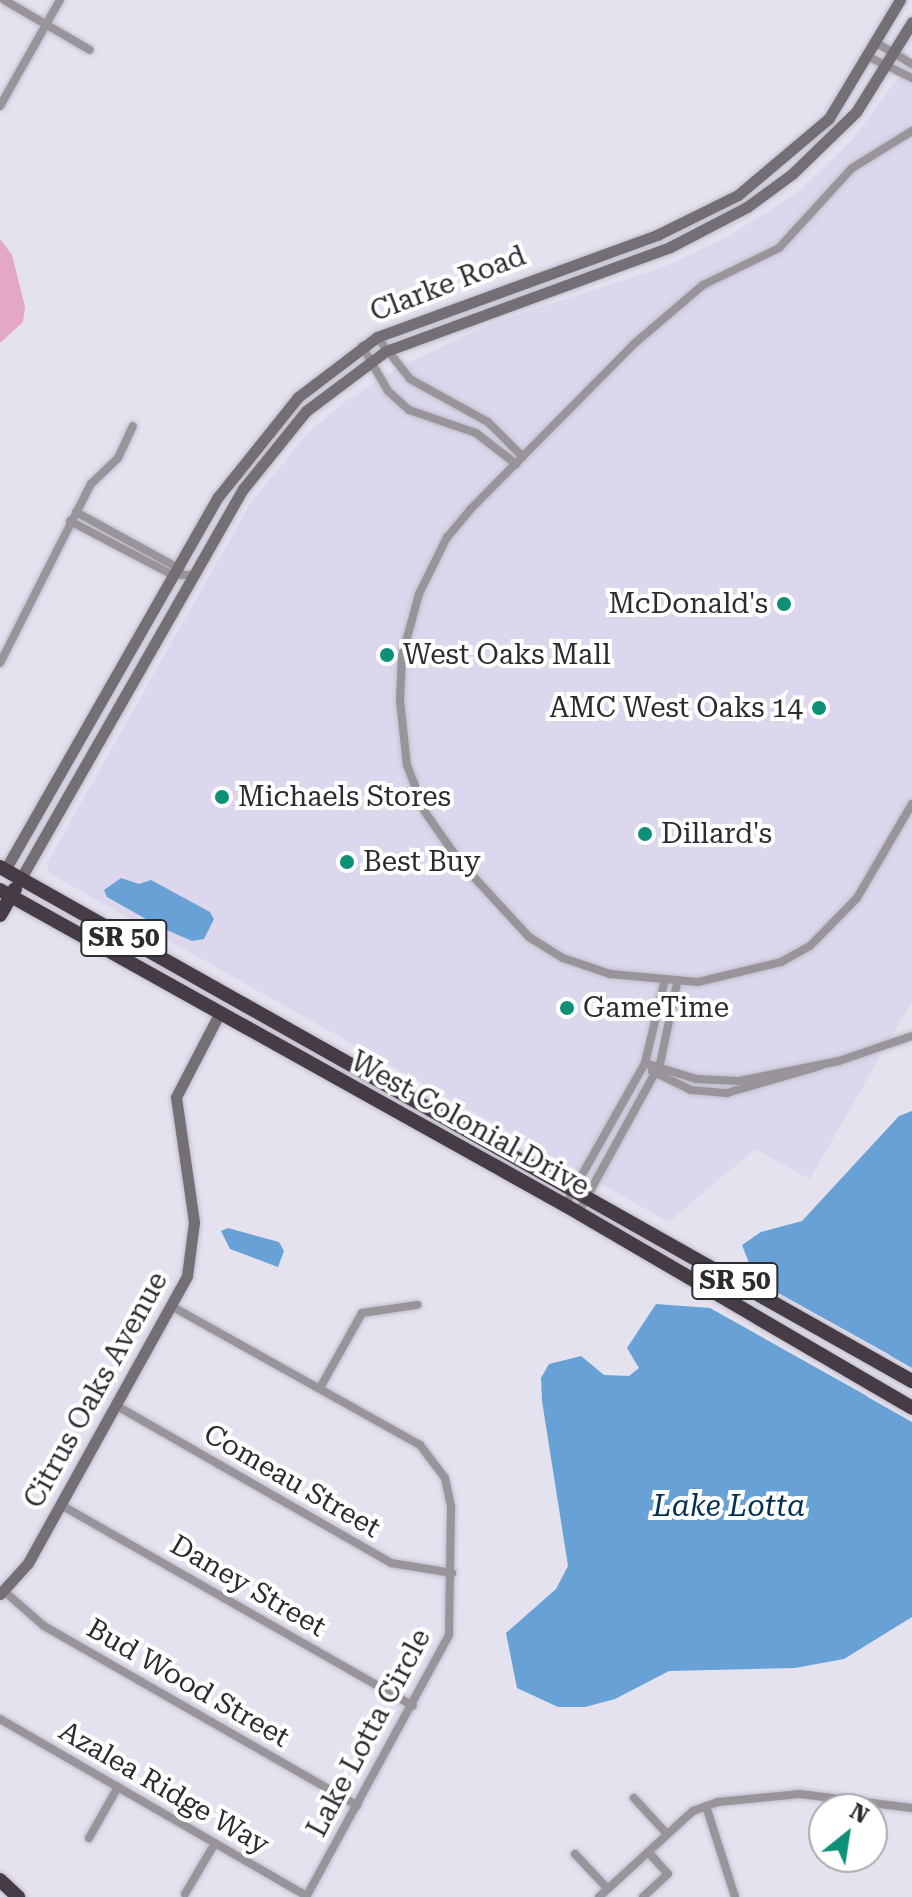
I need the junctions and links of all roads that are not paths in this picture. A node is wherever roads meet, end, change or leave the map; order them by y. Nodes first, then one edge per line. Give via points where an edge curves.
1 (4, 0) edge
2 (60, 0) edge
3 (900, 0) edge
4 (912, 22) edge
5 (45, 24) junction
6 (875, 42) junction
7 (90, 50) dead end
8 (894, 53) junction
9 (867, 56) junction
10 (912, 64) edge
11 (887, 67) junction
12 (912, 78) edge
13 (0, 106) edge
14 (912, 131) edge
15 (377, 337) junction
16 (362, 346) junction
17 (386, 351) junction
18 (371, 359) junction
19 (133, 426) dead end
20 (520, 461) junction
21 (76, 512) junction
22 (70, 521) junction
23 (175, 571) junction
24 (191, 575) junction
25 (0, 663) edge
26 (912, 804) edge
27 (2, 872) edge
28 (21, 878) junction
29 (6, 893) edge
30 (0, 915) edge
31 (664, 983) junction
32 (677, 983) junction
33 (190, 997) junction
34 (226, 997) junction
35 (253, 1012) junction
36 (219, 1014) junction
37 (912, 1036) edge
38 (645, 1063) junction
39 (660, 1064) junction
40 (821, 1065) junction
41 (655, 1076) junction
42 (580, 1195) junction
43 (572, 1209) junction
44 (417, 1305) dead end
45 (173, 1307) junction
46 (912, 1381) edge
47 (320, 1388) junction
48 (117, 1406) junction
49 (912, 1408) edge
50 (61, 1505) junction
51 (452, 1573) junction
52 (2, 1592) edge
53 (413, 1706) junction
54 (0, 1719) edge
55 (118, 1787) junction
56 (634, 1798) dead end
57 (357, 1805) junction
58 (706, 1806) junction
59 (912, 1808) edge
60 (667, 1834) junction
61 (89, 1838) dead end
62 (215, 1843) junction
63 (648, 1852) junction
64 (575, 1854) dead end
65 (0, 1880) edge
66 (608, 1889) junction
67 (185, 1894) dead end
68 (306, 1896) edge
69 (18, 1897) edge
70 (599, 1897) edge
71 (643, 1897) edge
72 (735, 1897) edge

1 - 5 street
2 - 5 street
3 - 6 street, Clarke Road
4 - 8 street, Clarke Road
5 - 7 street
5 - 13 street
6 - 8 street
6 - 9 street, Clarke Road
8 - 10 street
8 - 11 street, Clarke Road
9 - 11 street
9 - 15 street, Clarke Road via 829,118 738,195 657,235
11 - 12 street
11 - 17 street, Clarke Road via 856,112 792,174 709,229
14 - 20 street via 852,168 779,248 703,285 635,343
15 - 16 street, Clarke Road
15 - 17 street
16 - 18 street
16 - 23 street, Clarke Road via 298,397 261,437
17 - 18 street, Clarke Road
17 - 20 street via 410,379 488,422
18 - 20 street via 409,410 476,433
18 - 24 street, Clarke Road via 274,446
19 - 21 street via 118,458 91,484
20 - 31 street via 447,537 419,594 401,666 407,765 425,812 460,862 529,937 568,960
21 - 22 street
21 - 23 street
22 - 23 street
22 - 25 street
23 - 24 street
23 - 27 street, Clarke Road
24 - 28 street, Clarke Road
26 - 32 street via 857,898 812,944 781,962
27 - 28 highway, West Colonial Drive / SR 50
28 - 29 highway, Clarke Road
28 - 34 highway, West Colonial Drive / SR 50
29 - 30 highway, Clarke Road
29 - 33 highway, West Colonial Drive / SR 50
31 - 32 street
31 - 38 street
32 - 39 street
33 - 34 highway
33 - 36 highway, West Colonial Drive / SR 50
34 - 35 highway, West Colonial Drive / SR 50
35 - 36 highway
35 - 42 highway, West Colonial Drive / SR 50
36 - 43 highway, West Colonial Drive / SR 50
36 - 45 street, Citrus Oaks Avenue via 176,1097 194,1222 189,1266
37 - 40 street
38 - 39 street
38 - 41 street
38 - 42 street
39 - 40 street via 717,1083
39 - 41 street
40 - 41 street via 727,1093 691,1090
41 - 42 street
42 - 43 street
42 - 43 street
42 - 46 highway, West Colonial Drive / SR 50
43 - 49 highway, West Colonial Drive / SR 50
44 - 47 street via 362,1313
45 - 47 street, Lake Lotta Circle
45 - 48 street, Citrus Oaks Avenue
47 - 51 street, Lake Lotta Circle via 420,1445 436,1462 451,1507
48 - 50 street, Citrus Oaks Avenue
48 - 51 street, Comeau Street via 391,1563
50 - 52 street, Citrus Oaks Avenue
50 - 53 street, Daney Street
51 - 53 street, Lake Lotta Circle via 449,1635
52 - 57 street, Bud Wood Street via 36,1621
53 - 57 street, Lake Lotta Circle
54 - 55 street, Azalea Ridge Way
55 - 61 street
55 - 62 street, Azalea Ridge Way
56 - 60 street
57 - 68 street, Lake Lotta Circle
58 - 59 street via 800,1794
58 - 60 street
58 - 72 street
60 - 63 street
62 - 67 street
62 - 68 street, Azalea Ridge Way
63 - 66 street
63 - 71 street via 668,1874
64 - 66 street
65 - 69 highway
66 - 70 street

